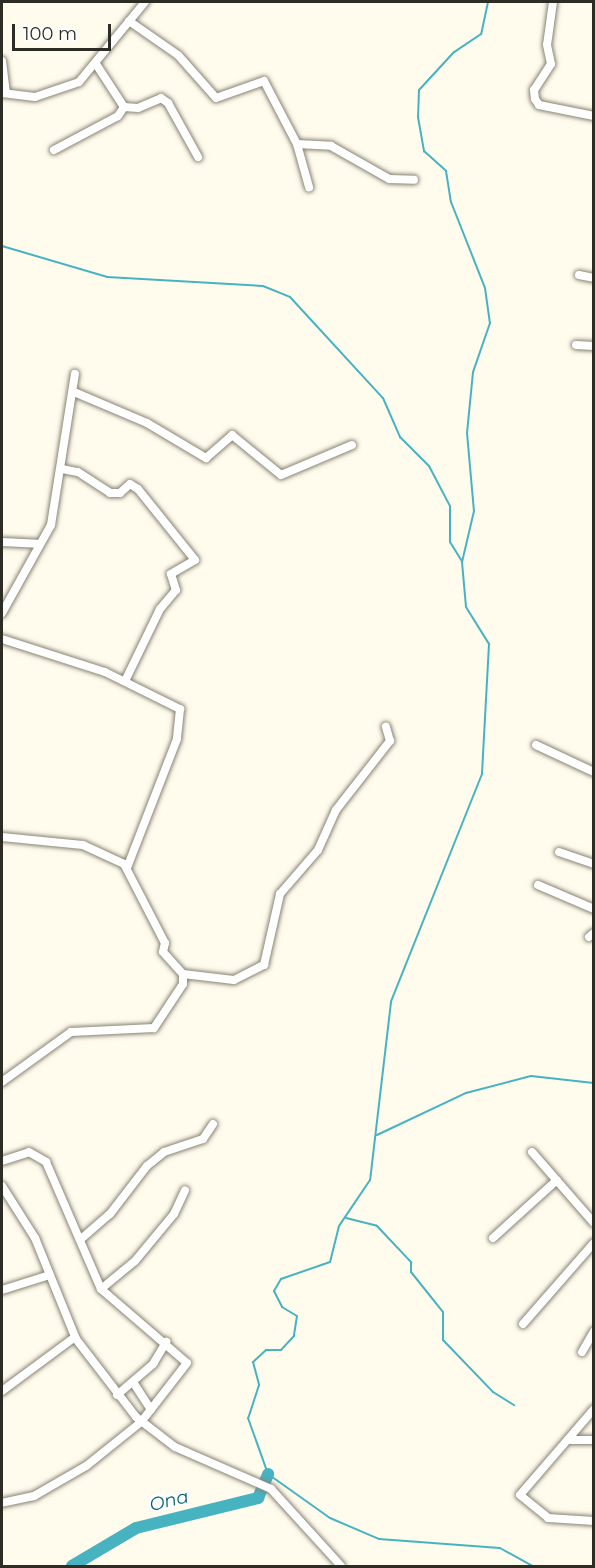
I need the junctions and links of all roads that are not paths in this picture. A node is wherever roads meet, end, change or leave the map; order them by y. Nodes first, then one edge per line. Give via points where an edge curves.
1 (145, 2) edge
2 (553, 2) edge
3 (129, 21) junction
4 (2, 61) edge
5 (96, 64) junction
6 (4, 93) edge
7 (124, 107) junction
8 (594, 116) edge
9 (297, 144) junction
10 (54, 150) dead end
11 (198, 157) dead end
12 (414, 180) dead end
13 (309, 187) dead end
14 (579, 275) dead end
15 (594, 278) edge
16 (576, 345) dead end
17 (594, 346) edge
18 (75, 374) dead end
19 (74, 393) junction
20 (352, 446) dead end
21 (62, 469) junction
22 (2, 542) edge
23 (37, 544) junction
24 (2, 613) edge
25 (2, 639) edge
26 (125, 681) junction
27 (386, 727) dead end
28 (536, 746) dead end
29 (594, 772) edge
30 (2, 837) edge
31 (559, 852) dead end
32 (594, 864) edge
33 (127, 868) junction
34 (538, 885) dead end
35 (594, 909) edge
36 (183, 974) junction
37 (2, 1082) edge
38 (213, 1124) dead end
39 (532, 1152) dead end
40 (2, 1161) edge
41 (556, 1180) junction
42 (2, 1186) edge
43 (185, 1191) dead end
44 (594, 1222) edge
45 (493, 1238) dead end
46 (81, 1239) junction
47 (594, 1243) edge
48 (50, 1275) junction
49 (101, 1289) junction
50 (2, 1290) edge
51 (522, 1324) dead end
52 (594, 1330) edge
53 (75, 1337) junction
54 (166, 1342) junction
55 (582, 1352) dead end
56 (133, 1382) junction
57 (2, 1391) edge
58 (117, 1395) junction
59 (594, 1409) edge
60 (151, 1410) junction
61 (141, 1422) junction
62 (568, 1440) junction
63 (594, 1440) edge
64 (2, 1503) edge
65 (594, 1521) edge
66 (341, 1566) edge

1 - 3 street
2 - 8 street via 547,45 551,64 534,90 535,99
3 - 5 street
3 - 9 street via 178,55 216,98 264,81
4 - 6 street
5 - 6 street via 79,82 46,95
5 - 7 street
7 - 10 street via 118,116
7 - 11 street via 138,108 161,98 168,103
9 - 12 street via 331,146 389,179
9 - 13 street
14 - 15 street
16 - 17 street
18 - 19 street
19 - 20 street via 147,423 206,458 232,435 281,475
19 - 21 street
21 - 23 street via 51,525
21 - 26 street via 78,472 110,493 120,493 130,484 138,489 195,560 171,574 176,590 160,609
22 - 23 street
23 - 24 street via 27,574
25 - 26 street
26 - 33 street via 180,709 183,718
27 - 36 street via 390,741 336,810 318,850 280,894 264,964 234,980
28 - 29 street
30 - 33 street via 83,844
31 - 32 street
33 - 36 street via 165,943 163,952
34 - 35 street
36 - 37 street via 183,984 154,1028 71,1032
38 - 46 street via 204,1139 164,1152 147,1166 110,1214
39 - 41 street
40 - 46 street via 29,1152 46,1162
41 - 44 street
41 - 45 street
42 - 48 street via 28,1225
43 - 49 street via 135,1261
46 - 49 street
47 - 51 street
48 - 50 street
48 - 53 street
49 - 54 street
52 - 55 street
53 - 57 street
53 - 58 street
54 - 56 street via 160,1357
54 - 60 street via 187,1362
56 - 58 street
56 - 60 street
58 - 61 street
59 - 62 street
60 - 61 street
61 - 64 street via 79,1471 34,1496
61 - 66 street via 175,1447 271,1489
62 - 63 street
62 - 65 street via 520,1495 548,1518

